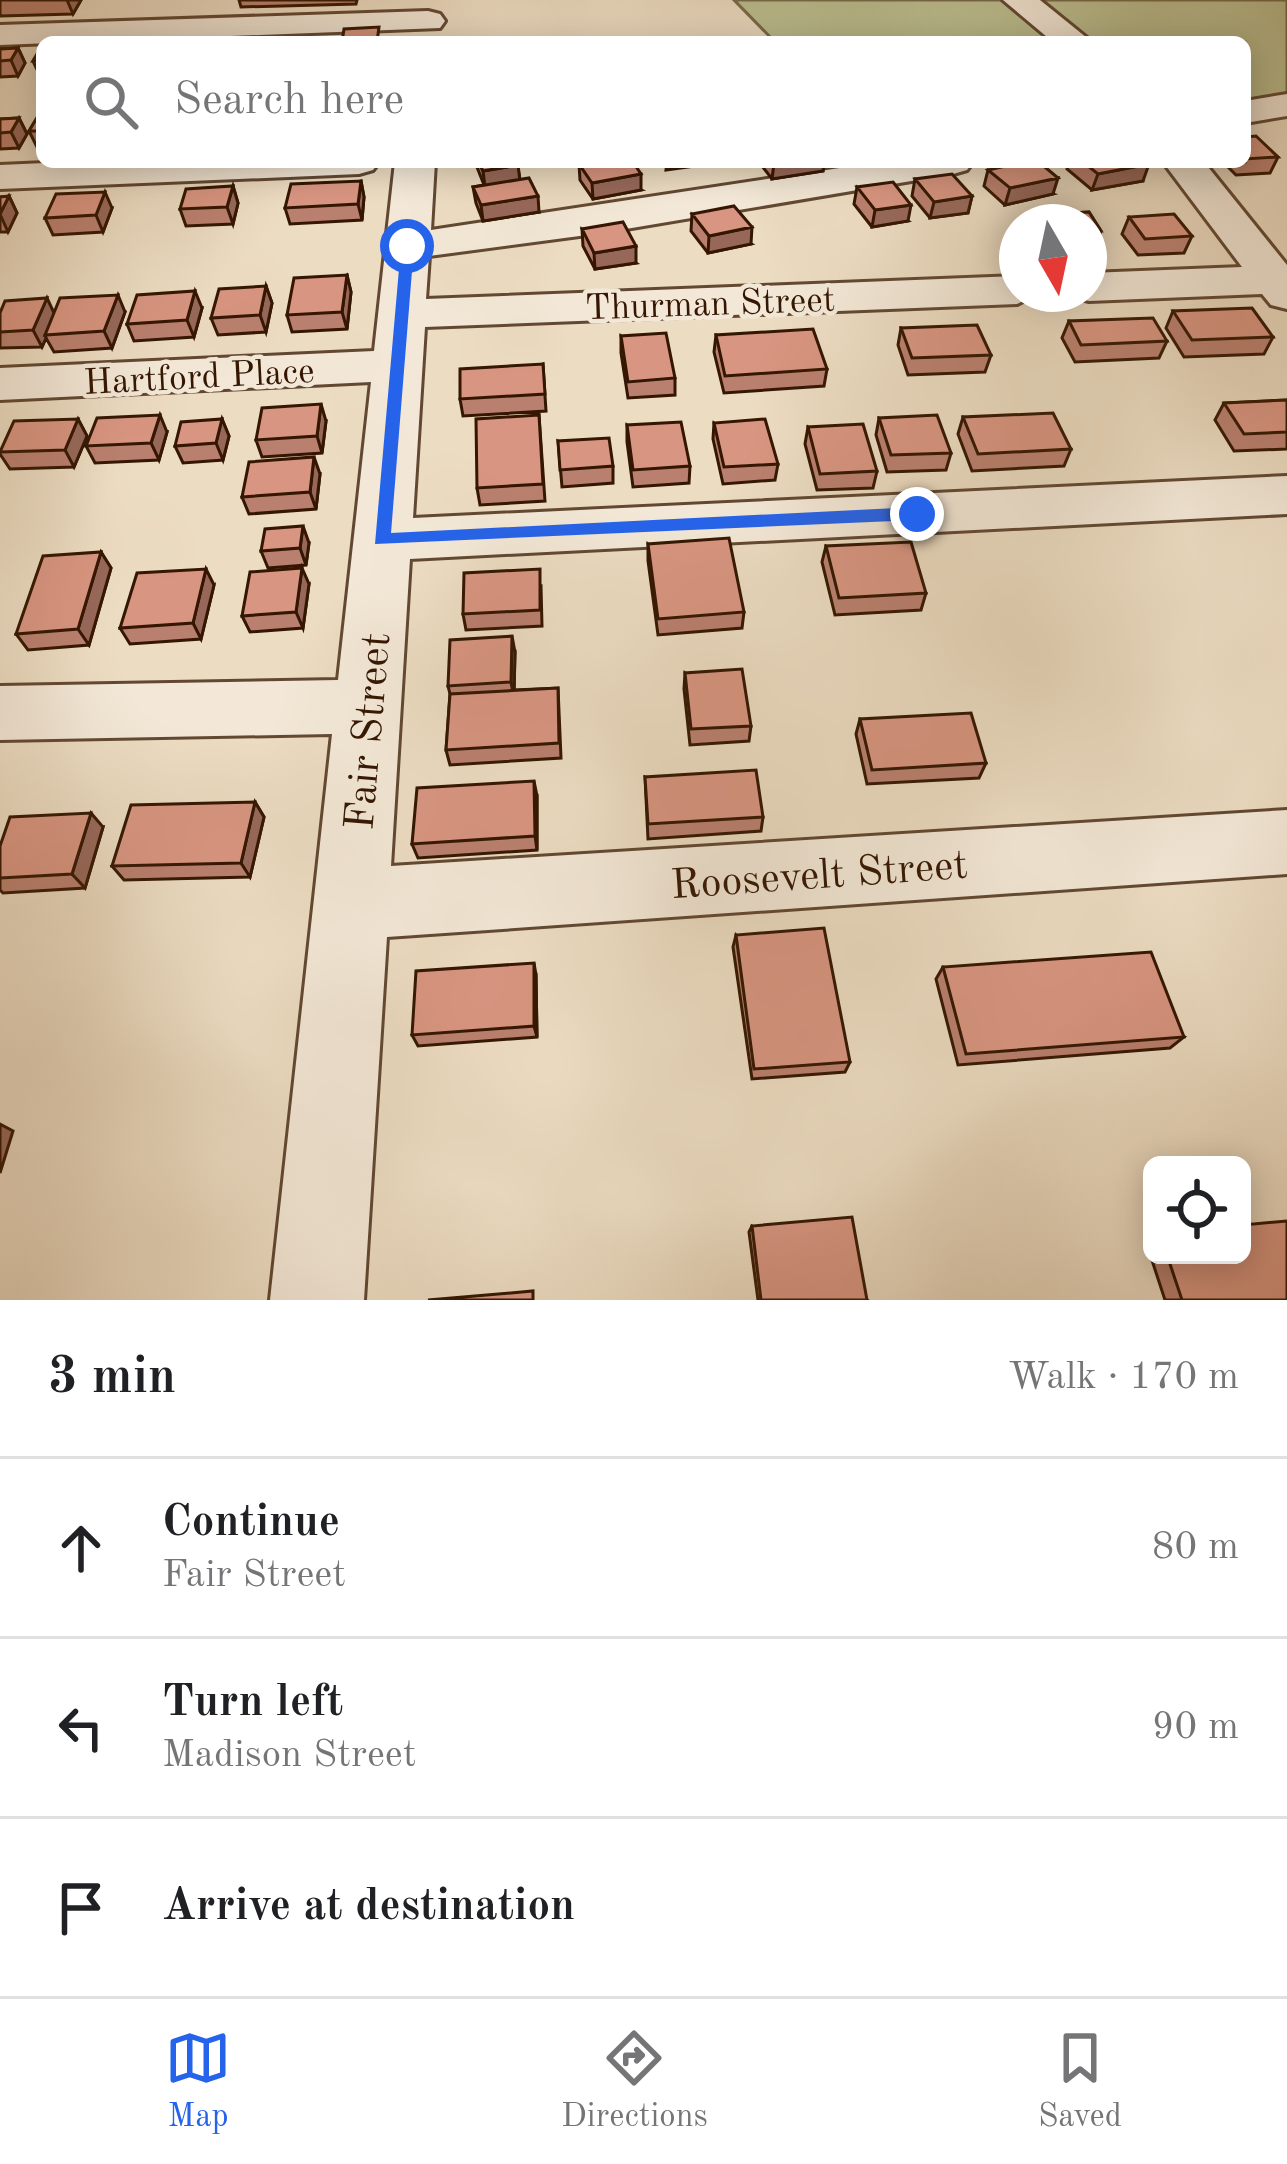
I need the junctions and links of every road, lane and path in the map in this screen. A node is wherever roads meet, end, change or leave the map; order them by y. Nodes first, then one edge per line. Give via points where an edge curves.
1 (1019, 0) edge
2 (428, 21) edge
3 (0, 35) edge
4 (1067, 36) edge
5 (1287, 105) edge
6 (1251, 111) edge
7 (1287, 131) edge
8 (1251, 132) edge
9 (215, 168) edge
10 (414, 168) edge
11 (917, 168) edge
12 (1188, 168) edge
13 (0, 177) edge
14 (407, 246) junction
15 (1283, 284) edge
16 (1107, 287) edge
17 (999, 291) edge
18 (400, 339) junction
19 (0, 384) edge
20 (1287, 495) edge
21 (381, 540) junction
22 (368, 706) junction
23 (0, 713) edge
24 (1287, 842) edge
25 (351, 904) junction
26 (316, 1300) edge

1 - 4 street
2 - 3 street
5 - 6 street
7 - 8 street
9 - 13 street
10 - 14 street, Fair Street
11 - 14 street
12 - 15 street
14 - 18 street, Fair Street
15 - 16 street
17 - 18 street, Thurman Street
18 - 19 street, Hartford Place
18 - 21 street, Fair Street
20 - 21 street
21 - 22 street, Fair Street
22 - 23 street
22 - 25 street, Fair Street
24 - 25 street, Roosevelt Street
25 - 26 street, Fair Street

